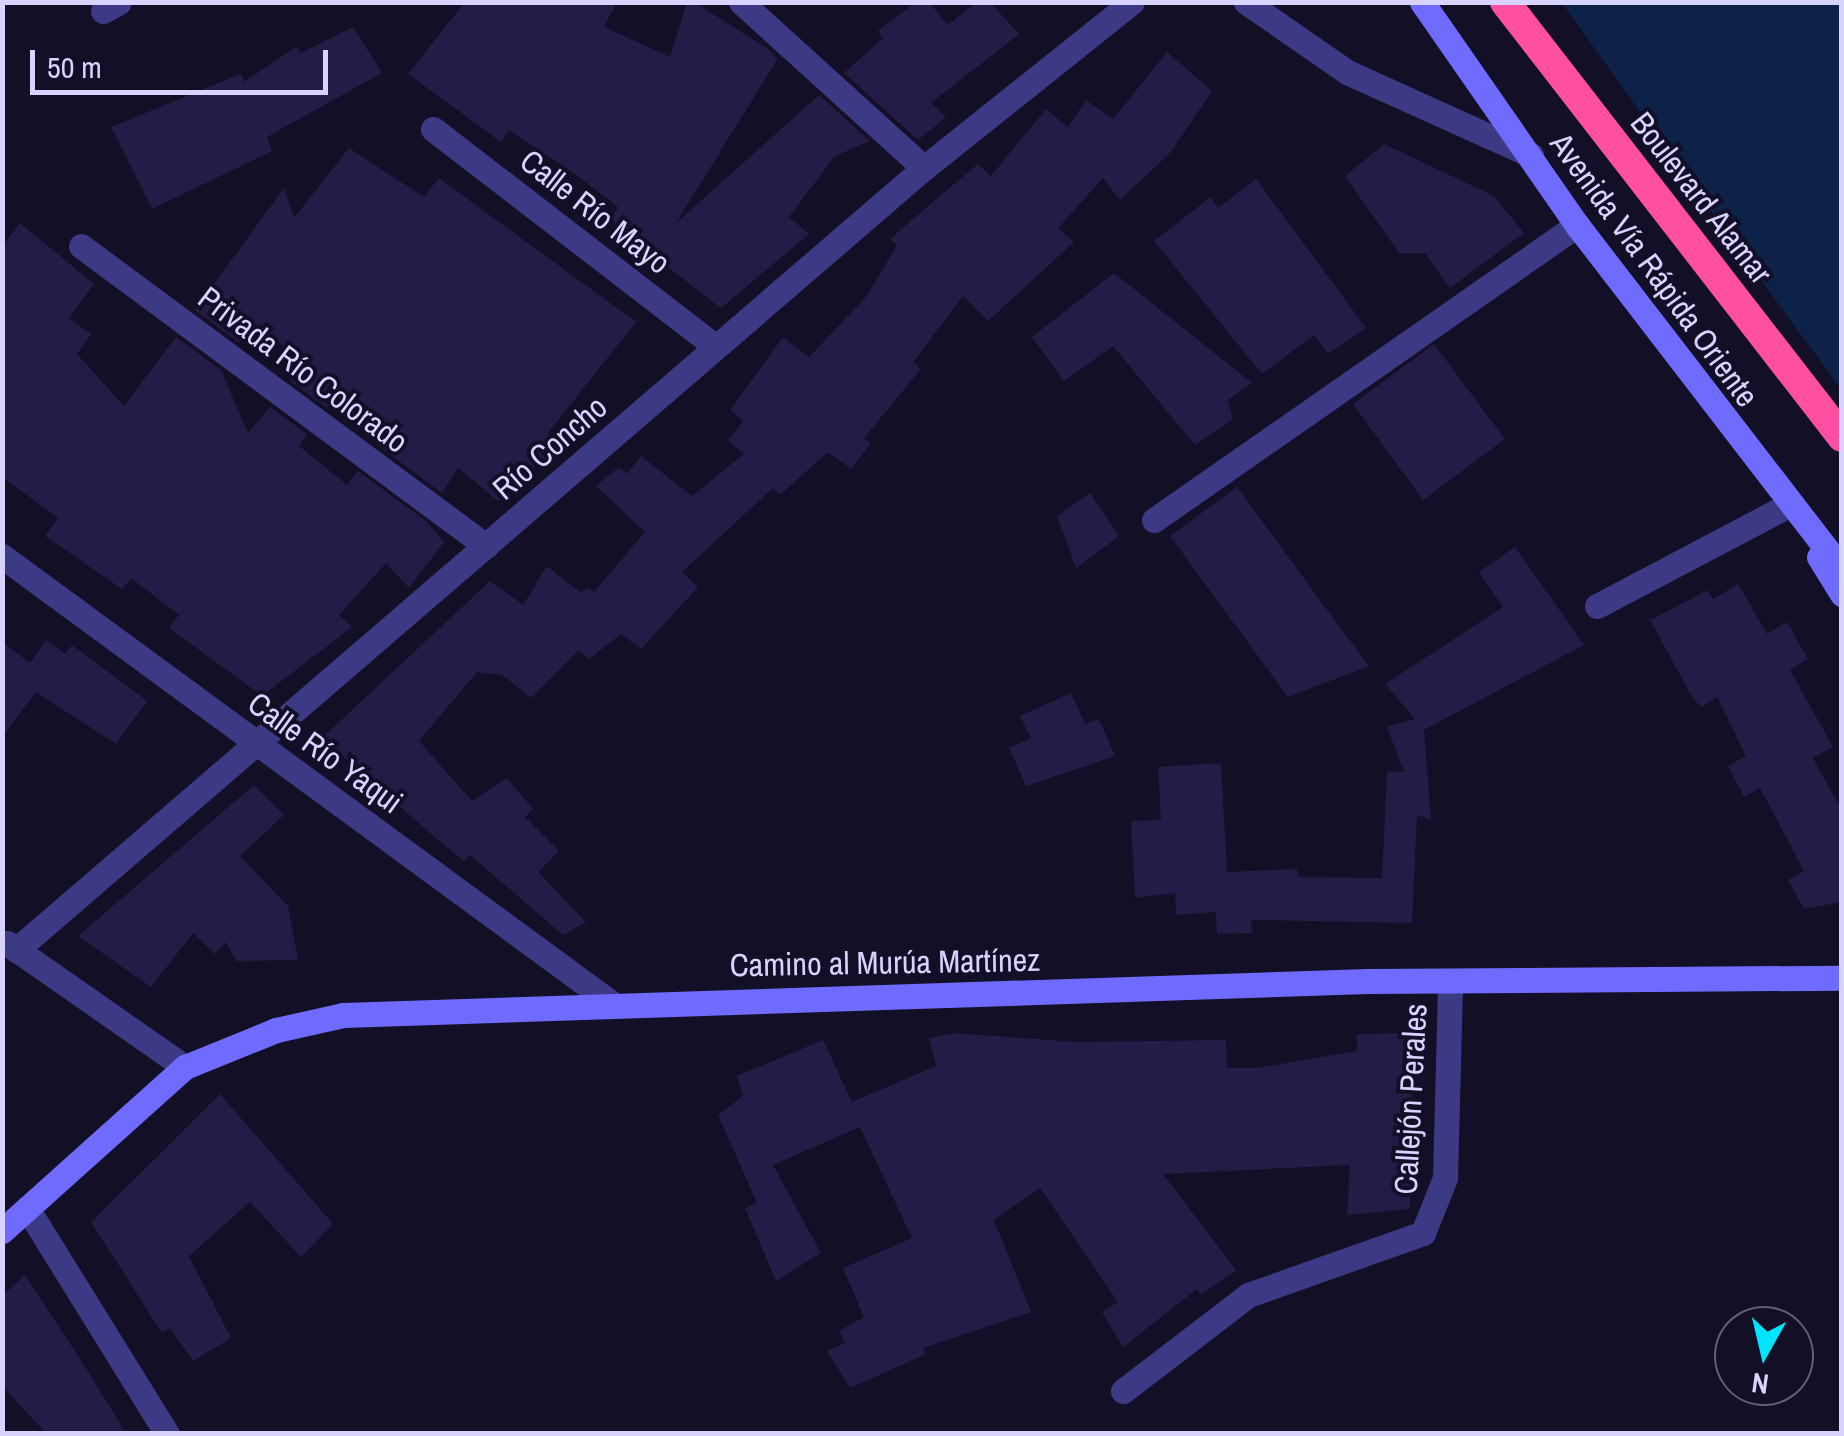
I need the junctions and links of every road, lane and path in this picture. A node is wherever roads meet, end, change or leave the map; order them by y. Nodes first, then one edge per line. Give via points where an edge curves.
1 (742, 2) edge
2 (1132, 2) edge
3 (1246, 2) edge
4 (1422, 2) edge
5 (1506, 2) edge
6 (434, 129) dead end
7 (1532, 156) junction
8 (924, 168) junction
9 (1577, 225) junction
10 (81, 246) dead end
11 (716, 347) junction
12 (1842, 436) edge
13 (1787, 506) junction
14 (1154, 520) dead end
15 (486, 546) junction
16 (2, 556) edge
17 (1842, 569) edge
18 (1842, 594) edge
19 (1597, 606) dead end
20 (252, 741) junction
21 (9, 945) edge
22 (1842, 978) edge
23 (1450, 982) junction
24 (610, 1002) junction
25 (185, 1067) junction
26 (28, 1208) junction
27 (2, 1231) edge
28 (1123, 1391) dead end
29 (166, 1434) edge

1 - 8 street
2 - 8 street, Río Concho
3 - 7 street via 1346,72
4 - 7 street, Avenida Vía Rápida Oriente
5 - 12 highway, Boulevard Alamar
6 - 11 street, Calle Río Mayo
7 - 9 street, Avenida Vía Rápida Oriente
8 - 11 street, Río Concho
9 - 13 street, Avenida Vía Rápida Oriente
9 - 14 street
10 - 15 street, Privada Río Colorado
11 - 15 street, Río Concho
13 - 17 street, Avenida Vía Rápida Oriente
13 - 18 street
13 - 19 street
15 - 20 street, Río Concho
16 - 20 street, Calle Río Yaqui
20 - 21 street, Río Concho
20 - 24 street, Calle Río Yaqui
21 - 25 street
22 - 23 street, Camino al Murúa Martínez
23 - 24 street, Camino al Murúa Martínez
23 - 28 street, Callejón Perales via 1446,1178 1423,1233 1248,1294
24 - 25 street, Camino al Murúa Martínez via 343,1015 276,1030
25 - 26 street, Camino al Murúa Martínez
26 - 27 street, Camino al Murúa Martínez
26 - 29 street

